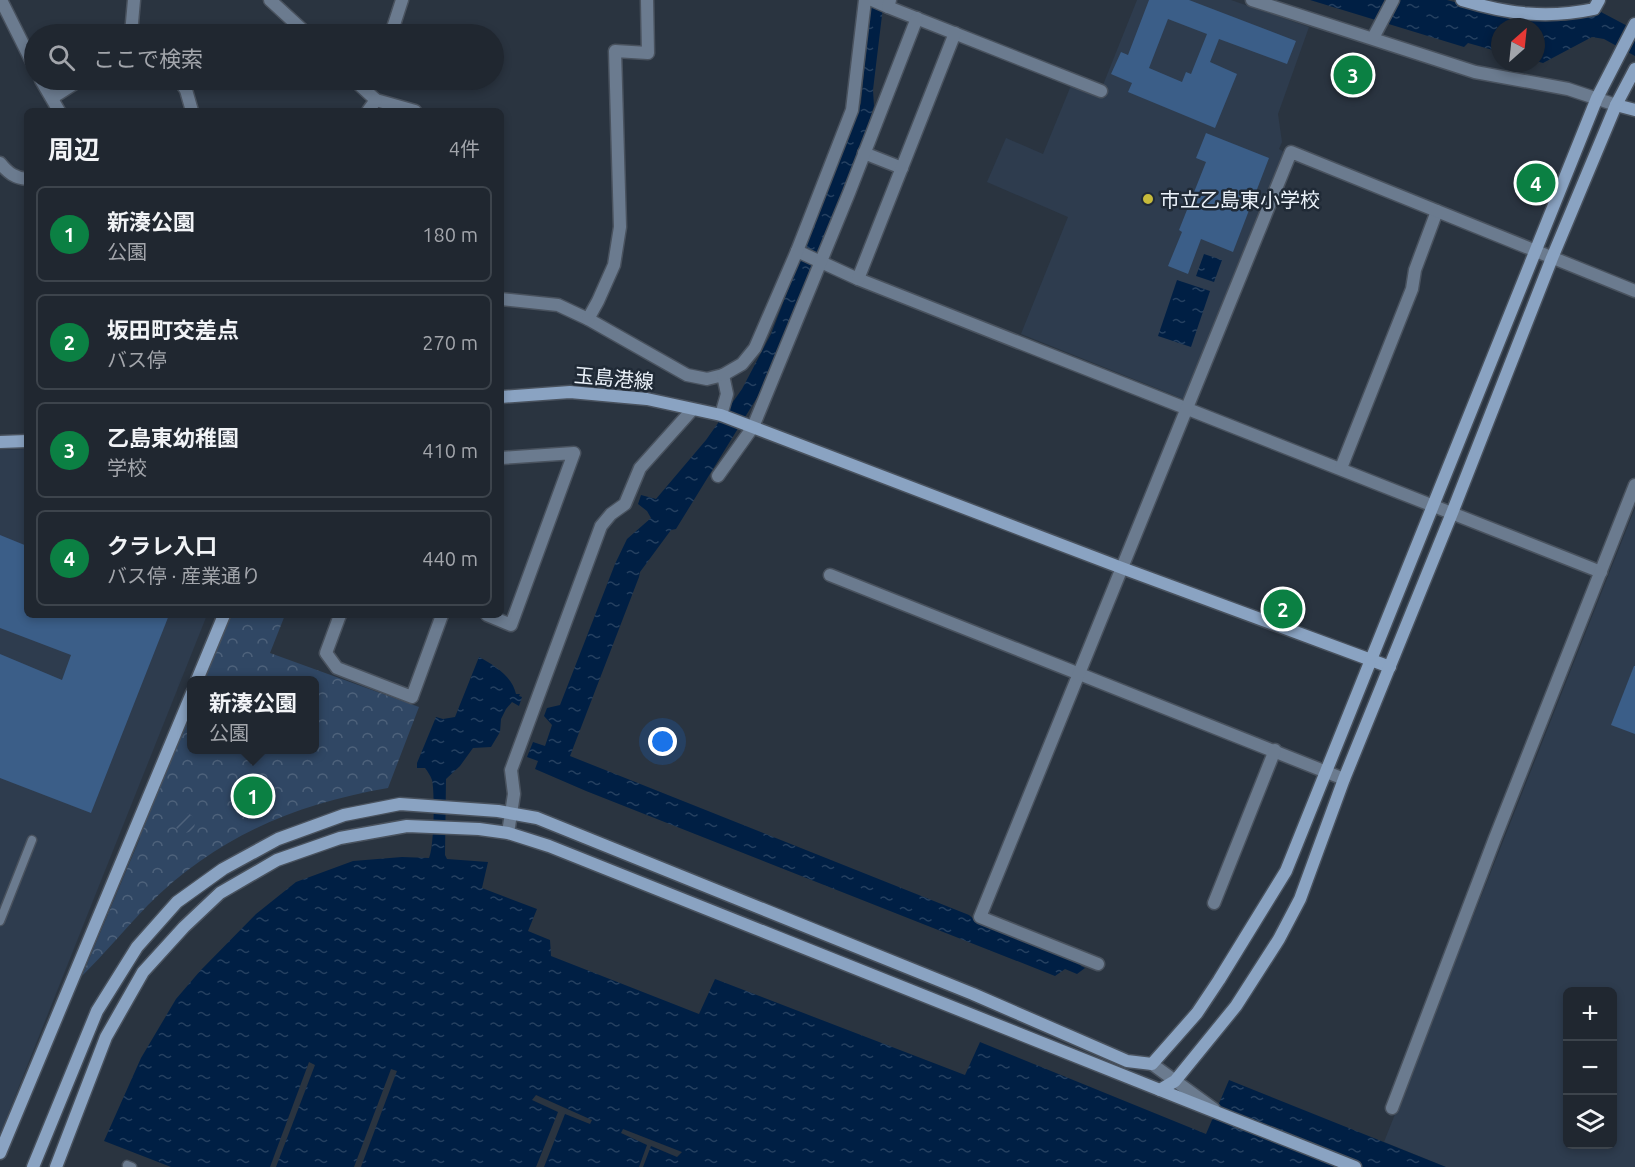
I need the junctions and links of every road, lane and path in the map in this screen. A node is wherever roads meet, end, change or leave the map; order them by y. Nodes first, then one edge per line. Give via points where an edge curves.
1 (1, 0) edge
2 (134, 0) edge
3 (270, 0) edge
4 (402, 0) edge
5 (647, 0) edge
6 (865, 0) edge
7 (872, 0) edge
8 (1252, 0) edge
9 (1393, 0) edge
10 (1462, 0) edge
11 (1599, 0) edge
12 (889, 3) edge
13 (917, 18) junction
14 (132, 24) edge
15 (296, 24) edge
16 (394, 24) edge
17 (1635, 24) edge
18 (955, 33) junction
19 (1373, 38) junction
20 (24, 46) edge
21 (1635, 69) edge
22 (47, 90) edge
23 (64, 90) edge
24 (186, 90) edge
25 (365, 90) edge
26 (372, 90) edge
27 (1101, 91) dead end
28 (372, 96) junction
29 (52, 98) junction
30 (1597, 98) junction
31 (1616, 105) junction
32 (57, 108) edge
33 (191, 108) edge
34 (369, 108) edge
35 (406, 108) edge
36 (1635, 110) edge
37 (864, 153) junction
38 (0, 164) edge
39 (902, 168) junction
40 (24, 179) edge
41 (1437, 211) junction
42 (797, 251) junction
43 (1534, 251) junction
44 (1552, 258) junction
45 (820, 262) junction
46 (858, 279) junction
47 (1635, 291) edge
48 (504, 299) edge
49 (588, 319) junction
50 (723, 375) junction
51 (504, 397) edge
52 (1187, 408) junction
53 (692, 410) junction
54 (721, 415) junction
55 (753, 427) junction
56 (24, 441) edge
57 (0, 442) edge
58 (504, 458) edge
59 (1341, 468) junction
60 (718, 476) dead end
61 (1635, 485) edge
62 (1432, 505) junction
63 (1452, 513) junction
64 (1122, 568) junction
65 (1601, 572) junction
66 (830, 575) dead end
67 (223, 618) edge
68 (339, 618) edge
69 (441, 618) edge
70 (494, 618) edge
71 (1370, 660) junction
72 (1390, 667) junction
73 (1080, 673) junction
74 (199, 676) edge
75 (187, 705) edge
76 (1275, 750) junction
77 (1326, 772) junction
78 (1344, 779) junction
79 (511, 813) junction
80 (508, 832) junction
81 (32, 840) dead end
82 (1214, 903) dead end
83 (0, 921) edge
84 (1098, 964) dead end
85 (1152, 1064) junction
86 (1175, 1081) junction
87 (1160, 1090) junction
88 (1392, 1108) dead end
89 (1223, 1114) junction
90 (0, 1153) edge
91 (33, 1167) edge
92 (56, 1167) edge
93 (1355, 1167) edge

1 - 20 street
2 - 14 street
3 - 15 street
4 - 16 street
5 - 49 street via 648,53 615,51 620,227 614,265
6 - 42 street via 852,110
7 - 12 street
8 - 19 street
9 - 19 street
10 - 11 street via 1517,14 1542,15 1594,9
12 - 13 street
13 - 18 street
13 - 37 street
17 - 30 street
18 - 27 street
18 - 39 street
19 - 30 street via 1475,72
21 - 31 street
22 - 29 street
23 - 29 street
24 - 33 street
25 - 28 street
26 - 28 street
28 - 34 street
28 - 35 street
29 - 32 street
30 - 31 street
30 - 43 street
31 - 36 street
31 - 44 street
37 - 39 street
37 - 45 street
38 - 40 street via 8,173
39 - 46 street
41 - 43 street
41 - 52 street via 1291,152
41 - 59 street via 1412,289
42 - 45 street
42 - 50 street via 755,348 742,364
43 - 44 street
43 - 62 street
44 - 47 street
44 - 63 street
45 - 46 street
45 - 55 street
46 - 52 street
48 - 49 street via 558,305
49 - 50 street via 687,375 707,380
50 - 54 street via 727,394
51 - 53 street, 玉島港線 via 570,393 647,399
52 - 59 street
52 - 64 street
53 - 54 street, 玉島港線
53 - 79 street via 640,468 625,504 601,526 511,770
54 - 55 street, 玉島港線
55 - 60 street
55 - 64 street, 玉島港線
56 - 57 street
58 - 70 street via 574,453 511,625
59 - 62 street
61 - 65 street
62 - 63 street
62 - 71 street
63 - 65 street
63 - 72 street
64 - 71 street, 玉島港線
64 - 73 street
65 - 88 street
66 - 73 street
67 - 74 street
68 - 69 street via 326,653 337,668 412,697
71 - 72 street, 玉島港線
71 - 77 street
72 - 78 street
73 - 76 street
73 - 84 street via 980,917
75 - 90 street
76 - 77 street
76 - 82 street
77 - 78 street
77 - 85 street via 1286,871 1239,951 1197,1013
78 - 86 street via 1300,899 1279,939 1236,1006
79 - 80 street
79 - 85 street via 537,818 973,994 1127,1061
79 - 91 street via 400,804 344,815 278,839 223,869 177,902 137,947 97,1011
80 - 87 street
80 - 92 street via 407,826 340,838 277,860 220,893 144,972 106,1037
81 - 83 lane
85 - 86 street
86 - 87 street
86 - 89 street
87 - 89 street
89 - 93 street

